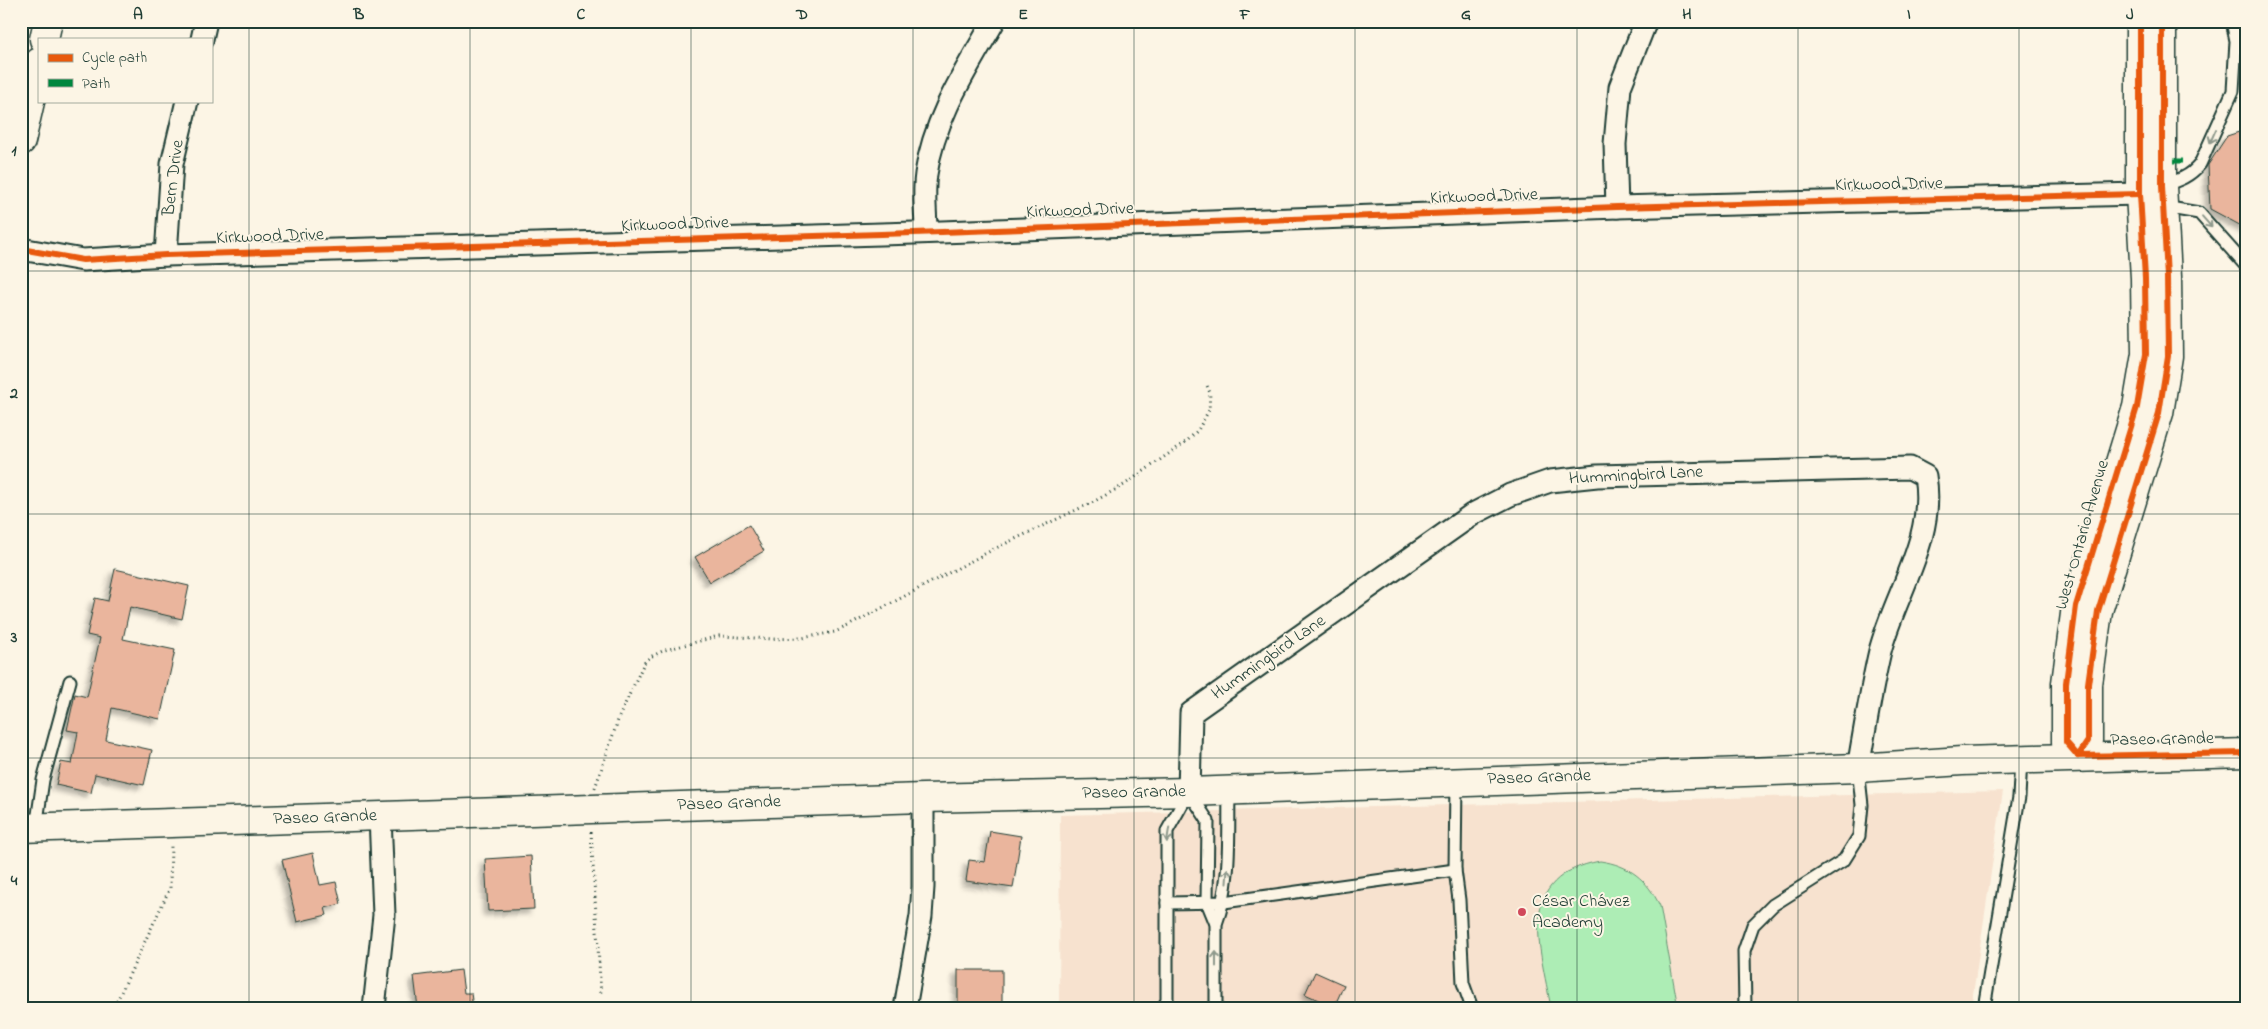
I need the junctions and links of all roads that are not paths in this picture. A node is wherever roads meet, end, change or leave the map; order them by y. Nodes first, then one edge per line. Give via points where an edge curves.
1 (48, 21) edge
2 (206, 21) edge
3 (994, 21) edge
4 (1646, 21) edge
5 (2140, 21) edge
6 (2162, 21) edge
7 (2232, 21) edge
8 (44, 38) edge
9 (202, 38) edge
10 (38, 66) edge
11 (187, 102) edge
12 (23, 127) edge
13 (2155, 196) junction
14 (1617, 207) junction
15 (926, 232) junction
16 (21, 249) edge
17 (166, 255) junction
18 (2247, 266) edge
19 (70, 681) dead end
20 (2247, 753) edge
21 (2078, 756) junction
22 (2021, 759) junction
23 (1858, 768) junction
24 (1456, 781) junction
25 (1229, 790) junction
26 (1189, 792) junction
27 (923, 798) junction
28 (380, 816) junction
29 (29, 828) edge
30 (1456, 870) junction
31 (1207, 902) junction
32 (1224, 902) junction
33 (1167, 903) junction
34 (1216, 924) junction
35 (374, 1008) edge
36 (905, 1008) edge
37 (1162, 1008) edge
38 (1216, 1008) edge
39 (1472, 1008) edge
40 (1746, 1008) edge
41 (1984, 1008) edge

1 - 8 main road
2 - 9 street
3 - 15 street via 951,96 934,135 925,176
4 - 14 street via 1620,87 1615,144
5 - 13 main road, West Ontario Avenue
6 - 13 main road, West Ontario Avenue
7 -> 13 lane via 2236,41 2233,92 2200,164
10 - 12 main road
11 - 17 street, Bern Drive via 172,164
13 - 14 street, Kirkwood Drive
13 -> 18 lane via 2199,213
13 - 21 main road, West Ontario Avenue via 2145,278 2146,354 2137,407 2076,606 2066,683 2066,742
14 - 15 street, Kirkwood Drive
15 - 17 street, Kirkwood Drive
16 - 17 street, Kirkwood Drive via 83,260
19 - 29 lane
20 - 21 main road, Paseo Grande
21 - 22 main road, Paseo Grande
22 - 23 main road, Paseo Grande
22 - 41 lane via 2019,797
23 - 24 main road, Paseo Grande
23 - 26 street, Hummingbird Lane via 1880,650 1914,566 1928,495 1925,476 1910,468 1597,476 1550,481 1510,495 1473,514 1191,713
23 - 40 lane via 1862,805 1859,836 1844,860 1773,904 1753,925 1744,951
24 - 25 main road, Paseo Grande
24 - 30 lane
25 - 26 main road, Paseo Grande
32 -> 25 lane
26 - 27 main road, Paseo Grande
26 - 31 lane via 1208,821
26 -> 33 lane via 1167,831
27 - 28 main road, Paseo Grande
27 - 36 street via 921,916
28 - 29 main road, Paseo Grande
28 - 35 street via 384,916
30 - 32 lane
30 - 39 lane via 1463,984
31 - 32 lane
31 - 33 lane
31 - 34 lane
32 - 34 lane
33 - 37 lane via 1167,1001
38 -> 34 lane

